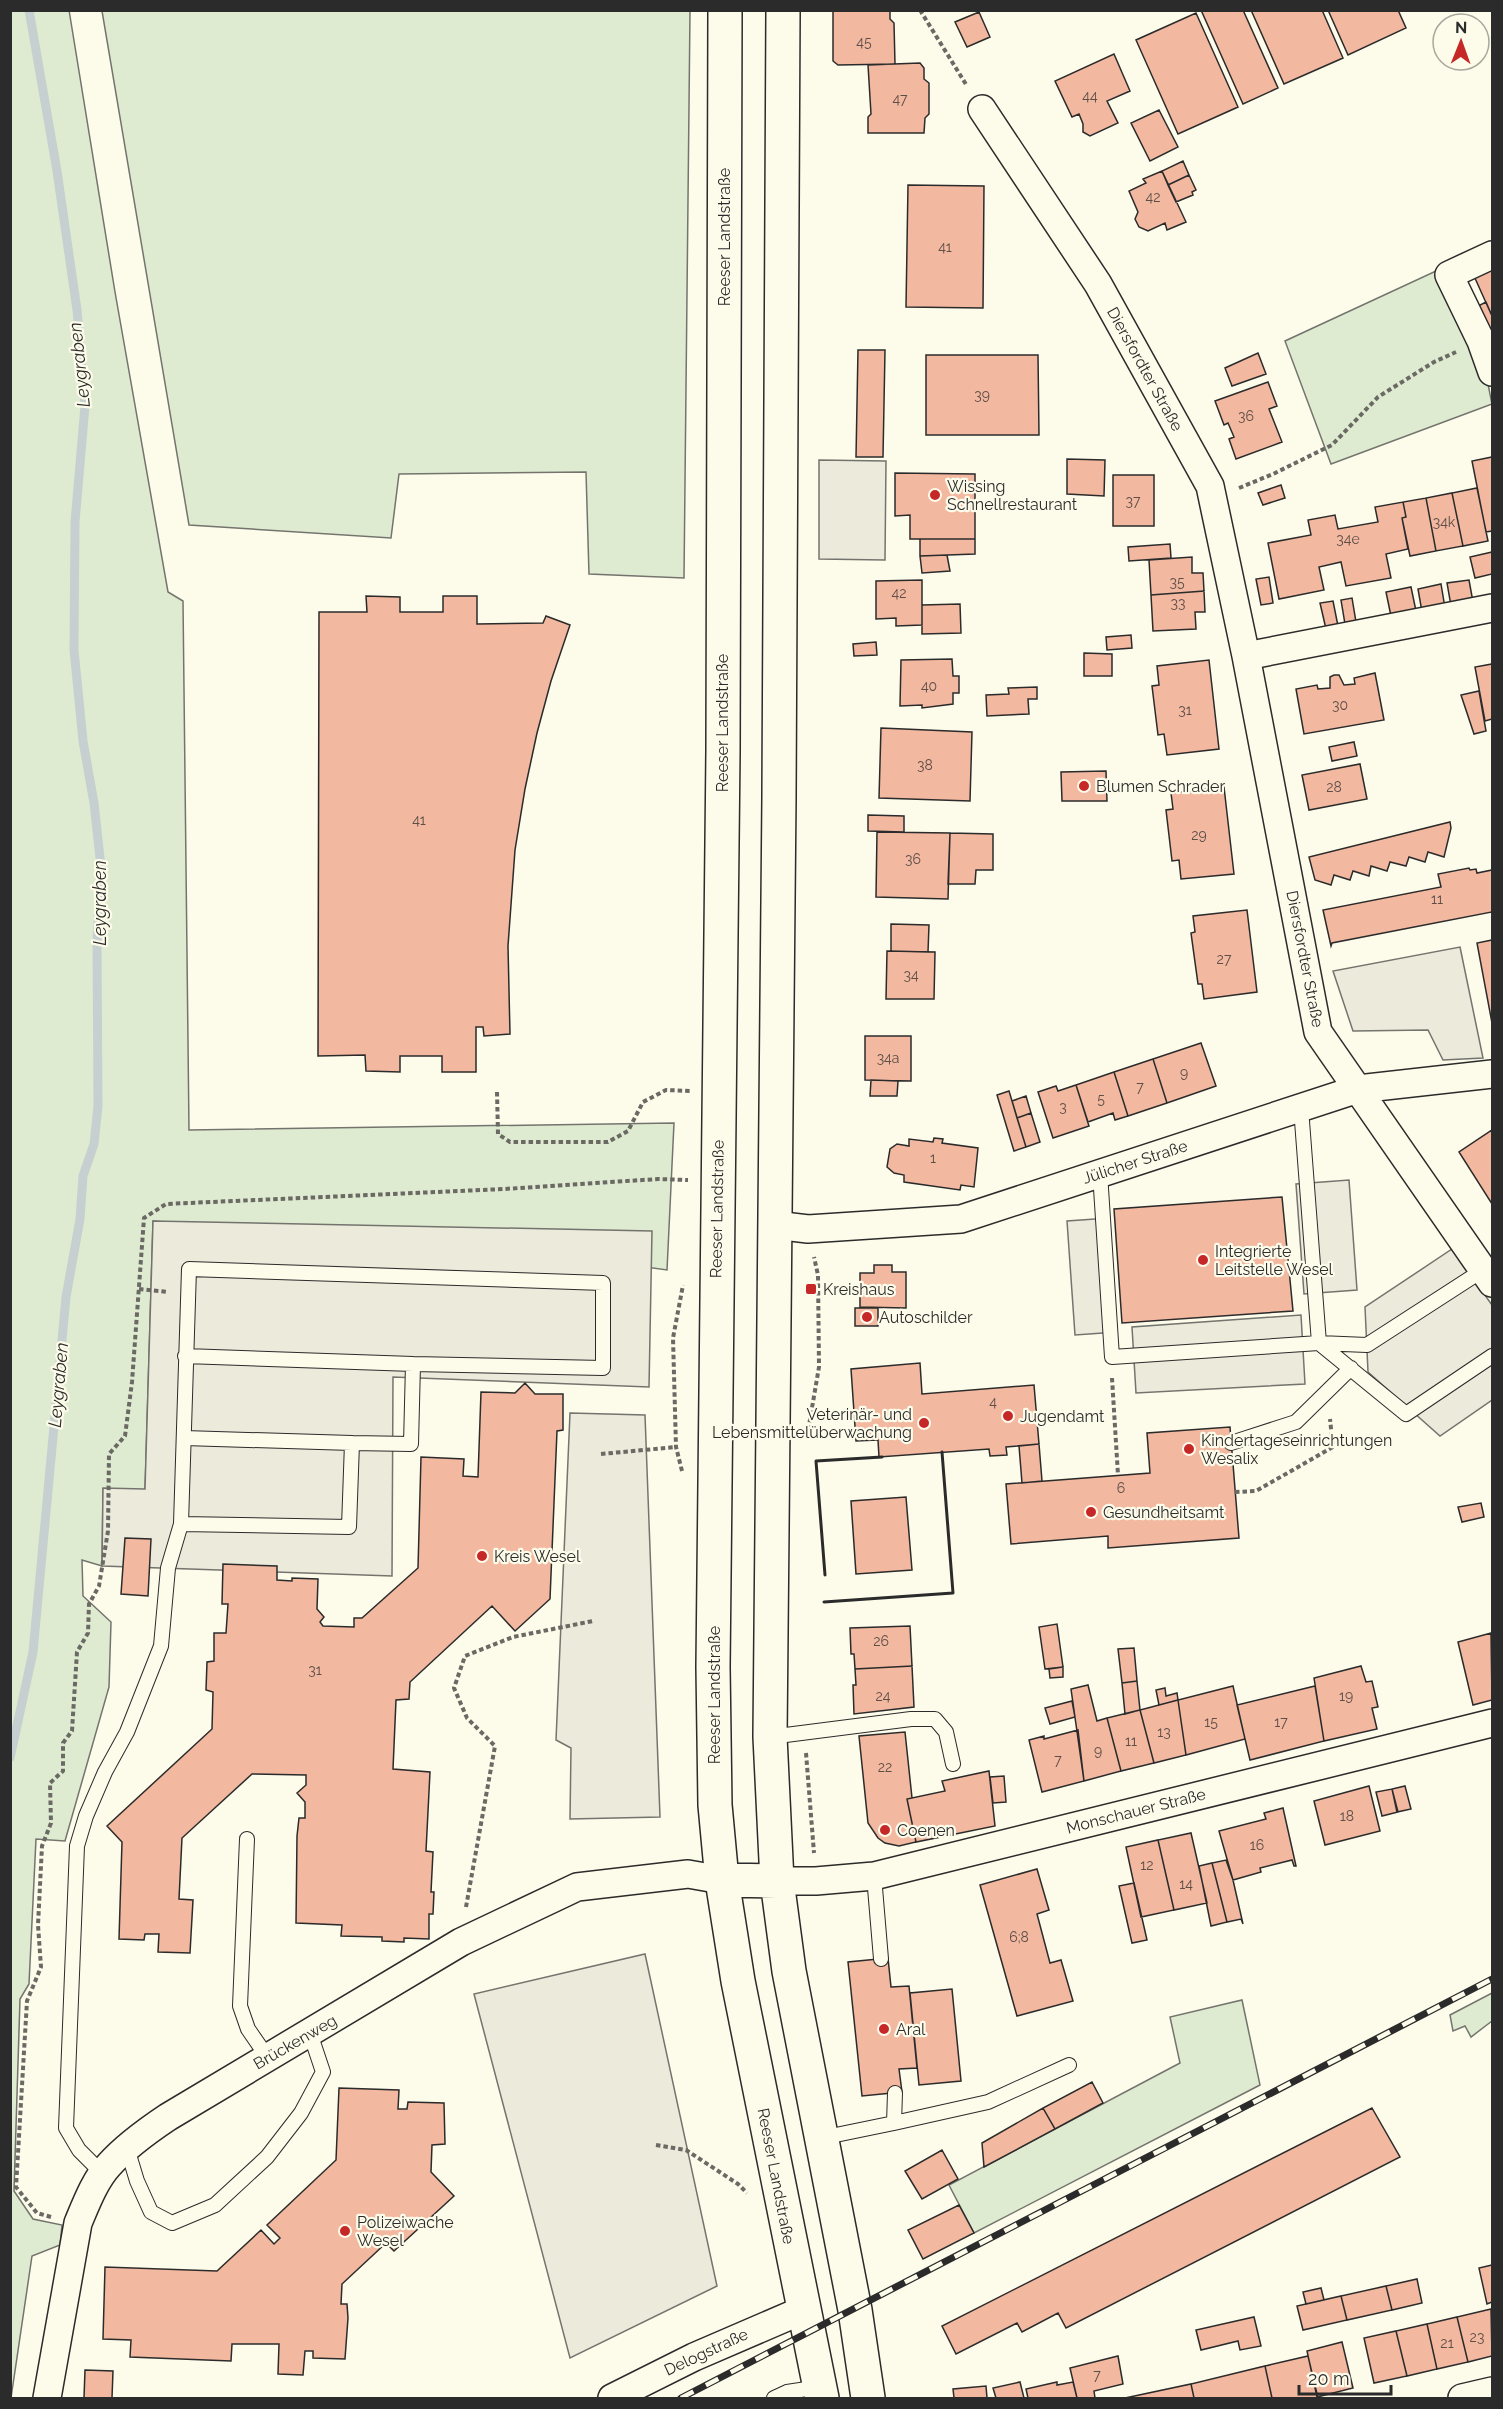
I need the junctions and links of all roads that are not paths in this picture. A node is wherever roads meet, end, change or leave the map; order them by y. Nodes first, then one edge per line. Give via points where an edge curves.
1 (725, 10) edge
2 (783, 10) edge
3 (982, 109) road end
4 (1492, 255) edge
5 (1492, 372) edge
6 (1492, 608) edge
7 (1246, 656) junction
8 (1492, 1074) edge
9 (1358, 1089) junction
10 (1301, 1108) junction
11 (1100, 1173) junction
12 (775, 1225) junction
13 (1488, 1276) edge
14 (1319, 1343) junction
15 (185, 1356) junction
16 (1492, 1356) edge
17 (413, 1364) junction
18 (1351, 1368) junction
19 (184, 1438) junction
20 (352, 1443) junction
21 (1231, 1443) dead end
22 (181, 1524) junction
23 (1492, 1723) edge
24 (770, 1737) junction
25 (953, 1764) dead end
26 (247, 1839) dead end
27 (874, 1876) junction
28 (722, 1880) junction
29 (777, 1881) junction
30 (881, 1959) dead end
31 (310, 2033) junction
32 (268, 2058) junction
33 (1069, 2065) dead end
34 (896, 2092) dead end
35 (894, 2123) junction
36 (821, 2138) junction
37 (127, 2148) junction
38 (102, 2174) junction
39 (851, 2289) junction
40 (803, 2310) junction
41 (1492, 2391) edge
42 (820, 2393) edge
43 (47, 2398) edge
44 (612, 2398) edge
45 (774, 2398) edge
46 (868, 2398) edge
47 (1462, 2398) edge

1 - 28 main road, Reeser Landstraße via 723,752 713,1667 715,1805
2 - 12 main road
3 - 7 street, Diersfordter Straße via 1098,285 1210,486
4 - 5 street via 1449,275
6 - 7 street
7 - 9 street, Diersfordter Straße via 1318,1032
8 - 9 street, Jülicher Straße
9 - 10 street, Jülicher Straße
9 - 13 street, Diersfordter Straße
10 - 11 street, Jülicher Straße
10 - 14 lane
11 - 12 street, Jülicher Straße via 961,1219 808,1229
11 - 14 lane via 1112,1357
12 - 24 main road
13 - 14 lane via 1367,1346
14 - 18 lane
15 - 17 lane
15 - 17 lane via 189,1269 603,1283 603,1368
15 - 19 lane
16 - 18 lane via 1406,1414
17 - 20 lane via 411,1444
18 - 21 lane via 1296,1422
19 - 20 lane
19 - 22 lane
20 - 22 lane via 350,1527
22 - 38 lane via 168,1568 161,1646 127,1732 86,1816 77,1846 66,2128 79,2150
23 - 27 street, Monschauer Straße
24 - 25 lane via 935,1719 946,1732
24 - 29 main road
26 - 32 lane via 240,2006 248,2029
27 - 29 street, Monschauer Straße
27 - 30 lane
28 - 29 main road
28 - 31 street, Brückenweg via 688,1874 577,1887 461,1942
28 - 40 main road, Reeser Landstraße
29 - 36 main road via 789,1971
31 - 32 street, Brückenweg
31 - 37 lane via 323,2072 300,2113 267,2157 215,2205 171,2223 151,2212
32 - 37 street, Brückenweg via 168,2117
33 - 35 lane via 988,2102
34 - 35 lane
35 - 36 lane
36 - 39 main road
37 - 38 street, Brückenweg
38 - 43 street, Brückenweg via 78,2223
39 - 40 main road
39 - 46 main road
40 - 42 main road, Reeser Landstraße
40 - 44 street, Delogstraße
41 - 47 street
42 - 45 lane via 787,2392

